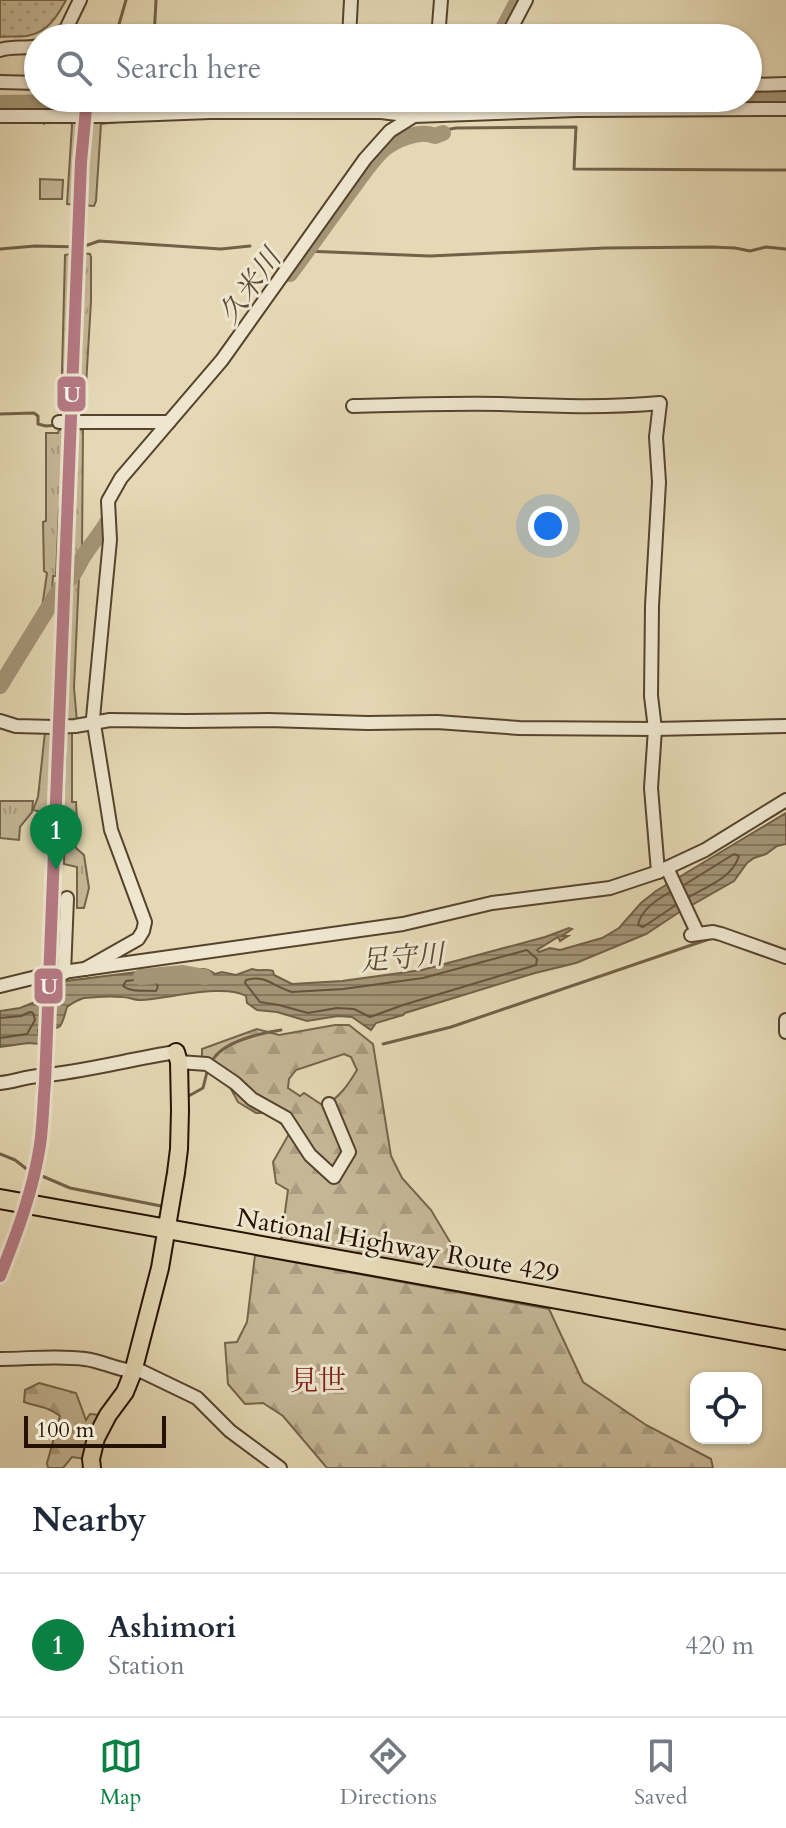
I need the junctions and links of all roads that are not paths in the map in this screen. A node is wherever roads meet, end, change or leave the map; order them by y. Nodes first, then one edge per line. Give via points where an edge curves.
1 (80, 0) edge
2 (351, 0) edge
3 (441, 0) edge
4 (526, 0) edge
5 (68, 24) edge
6 (350, 24) edge
7 (439, 24) edge
8 (513, 24) edge
9 (24, 49) edge
10 (0, 50) edge
11 (786, 76) edge
12 (0, 82) edge
13 (762, 82) edge
14 (24, 83) edge
15 (786, 84) edge
16 (762, 85) edge
17 (762, 109) edge
18 (786, 109) edge
19 (210, 112) edge
20 (210, 112) edge
21 (381, 112) edge
22 (412, 112) edge
23 (0, 116) edge
24 (353, 406) dead end
25 (59, 422) dead end
26 (169, 422) junction
27 (0, 721) edge
28 (94, 723) junction
29 (786, 726) edge
30 (655, 731) junction
31 (786, 800) edge
32 (665, 871) junction
33 (67, 898) dead end
34 (786, 957) edge
35 (85, 969) junction
36 (64, 973) junction
37 (0, 986) edge
38 (786, 1020) edge
39 (786, 1032) edge
40 (177, 1057) junction
41 (0, 1083) edge
42 (329, 1104) dead end
43 (0, 1199) edge
44 (167, 1229) junction
45 (786, 1340) edge
46 (0, 1359) edge
47 (133, 1372) junction
48 (92, 1468) edge
49 (280, 1468) edge

1 - 5 street
2 - 6 street
3 - 7 street
4 - 8 street
9 - 10 street
11 - 13 street
12 - 14 street
15 - 16 street
17 - 18 street
19 - 23 street
20 - 21 street
22 - 26 street via 365,159 222,360
24 - 30 street via 660,403 652,619
25 - 26 street
26 - 28 street via 108,501 110,540
27 - 28 street via 16,726
28 - 30 street via 437,722
28 - 35 street via 111,830 145,922 138,939
29 - 30 street
30 - 32 street via 651,788
31 - 32 street
32 - 34 street via 694,932 721,934
32 - 35 street via 610,888 492,903 403,924
33 - 36 street
35 - 36 street
36 - 37 street
38 - 39 street
40 - 41 street via 125,1060
40 - 42 street via 207,1064 286,1118 310,1155 334,1177 349,1152
40 - 44 main road via 179,1149
43 - 44 highway, National Highway Route 429
44 - 45 highway, National Highway Route 429
44 - 47 main road
46 - 47 street via 73,1357
47 - 48 main road via 96,1438
47 - 49 street via 197,1398

